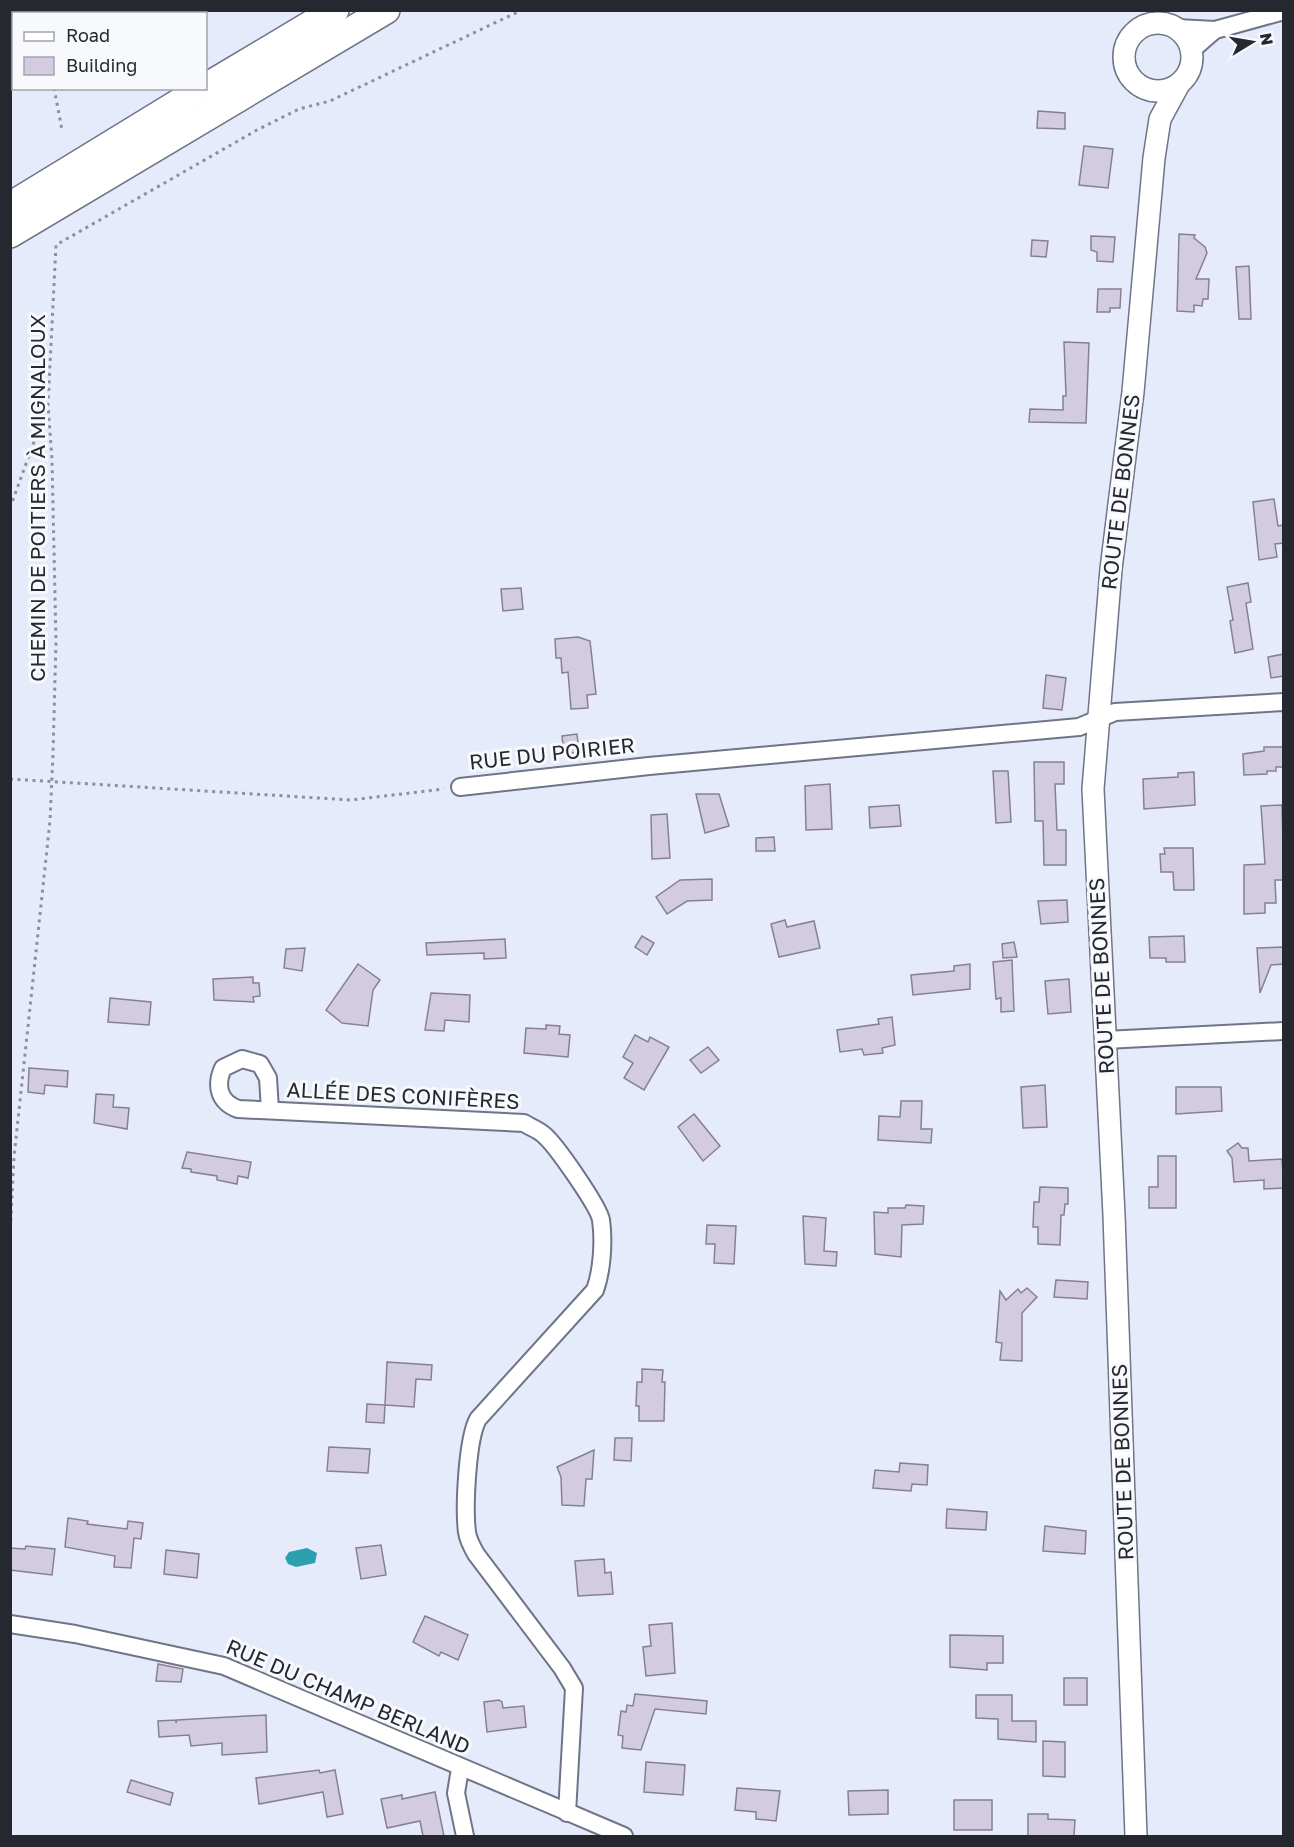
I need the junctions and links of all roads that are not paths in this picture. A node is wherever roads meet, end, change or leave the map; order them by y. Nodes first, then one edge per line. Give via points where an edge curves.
1 (334, 10) edge
2 (386, 10) edge
3 (1284, 11) edge
4 (1141, 19) edge
5 (1167, 20) edge
6 (1215, 30) junction
7 (1192, 50) junction
8 (207, 86) edge
9 (1140, 86) junction
10 (1178, 86) junction
11 (201, 90) edge
12 (1160, 119) junction
13 (10, 206) edge
14 (10, 234) edge
15 (1284, 702) edge
16 (1098, 720) junction
17 (460, 787) road end
18 (1284, 1031) edge
19 (1105, 1040) junction
20 (270, 1110) dead end
21 (10, 1624) edge
22 (460, 1769) junction
23 (567, 1813) junction
24 (465, 1836) edge
25 (624, 1836) edge
26 (1136, 1836) edge

1 - 8 highway
2 - 14 highway
3 - 6 street
4 - 5 street via 1151,23
4 - 9 street via 1125,51 1130,78
5 - 6 street
5 - 7 street via 1187,37
6 - 7 street
7 - 10 street via 1193,63
9 - 10 street via 1156,92
9 - 12 street
10 - 12 street, ROUTE DE BONNES
11 - 13 highway
12 - 16 street, ROUTE DE BONNES
15 - 16 street, RUE DU POIRIER via 1115,712
16 - 17 street, RUE DU POIRIER via 1079,727
16 - 19 street, ROUTE DE BONNES via 1093,789
18 - 19 street
19 - 26 street, ROUTE DE BONNES
20 - 23 street, ALLÉE DES CONIFÈRES via 524,1123 544,1134 601,1219 599,1281 595,1290 478,1419 471,1440 467,1506 471,1545 574,1688
21 - 22 street, RUE DU CHAMP BERLAND via 98,1638 224,1666
22 - 23 street, RUE DU CHAMP BERLAND
22 - 24 street via 456,1793
23 - 25 street, RUE DU CHAMP BERLAND

